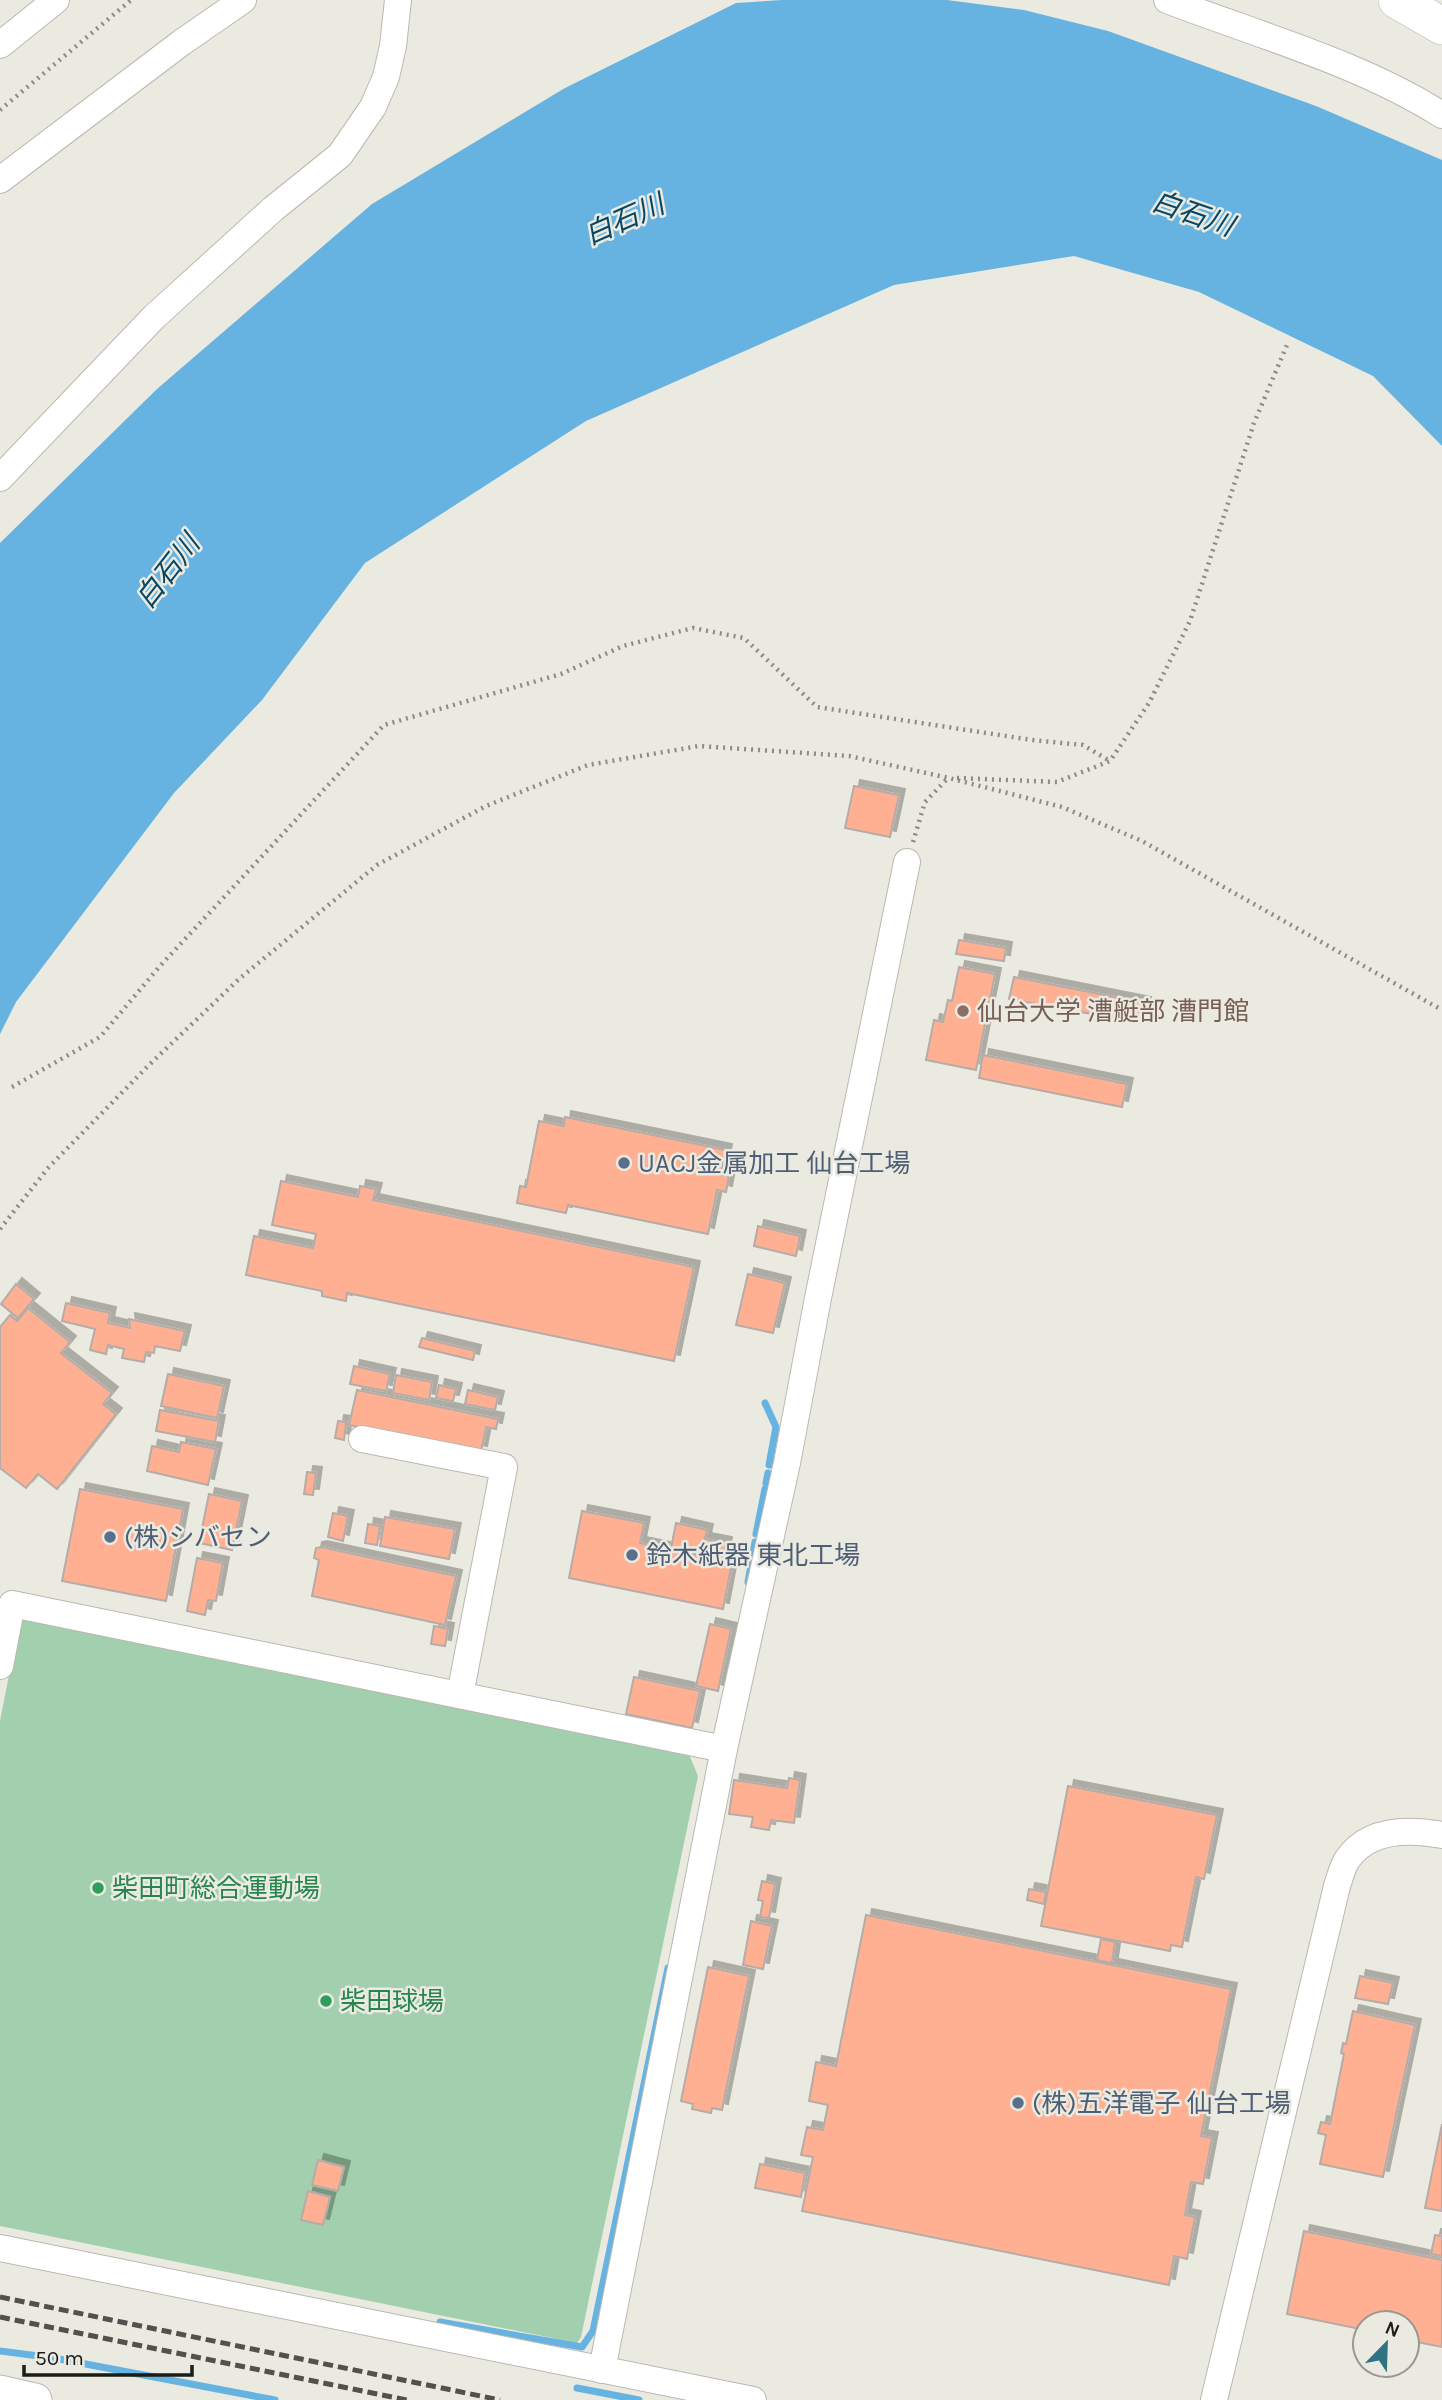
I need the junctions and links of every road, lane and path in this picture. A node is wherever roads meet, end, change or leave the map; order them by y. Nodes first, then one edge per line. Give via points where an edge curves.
1 (56, 0) edge
2 (131, 0) edge
3 (243, 0) edge
4 (398, 0) edge
5 (1167, 0) edge
6 (1397, 0) edge
7 (1442, 26) edge
8 (0, 45) edge
9 (0, 110) edge
10 (1442, 115) edge
11 (0, 180) edge
12 (1287, 345) dead end
13 (0, 478) edge
14 (1110, 761) junction
15 (949, 778) junction
16 (907, 862) joint
17 (1442, 1010) edge
18 (12, 1087) dead end
19 (0, 1229) edge
20 (362, 1439) dead end
21 (0, 1666) edge
22 (460, 1695) junction
23 (724, 1749) junction
24 (1442, 1835) edge
25 (0, 2248) edge
26 (602, 2370) junction
27 (0, 2392) edge
28 (35, 2400) edge
29 (752, 2400) edge
30 (1214, 2400) edge

1 - 8 street
2 - 9 path
3 - 11 street
4 - 13 street via 386,77 373,107 340,155 154,317
5 - 10 street via 1304,50
6 - 7 highway
12 - 14 path via 1254,423 1190,621 1149,703
14 - 15 path via 1057,782
14 - 18 path via 1083,745 817,707 744,638 693,628 623,646 561,674 384,725 100,1037
15 - 16 path via 925,802
15 - 17 path via 1062,807 1142,841
15 - 19 path via 849,756 699,746 588,765 486,806 377,865 239,979 48,1168
16 - 23 street via 787,1463
20 - 22 street via 504,1467
21 - 22 street via 12,1604
22 - 23 street
23 - 26 street
24 - 30 street via 1391,1832 1368,1840 1347,1860 1337,1885
25 - 26 street
26 - 29 street
27 - 28 main road

